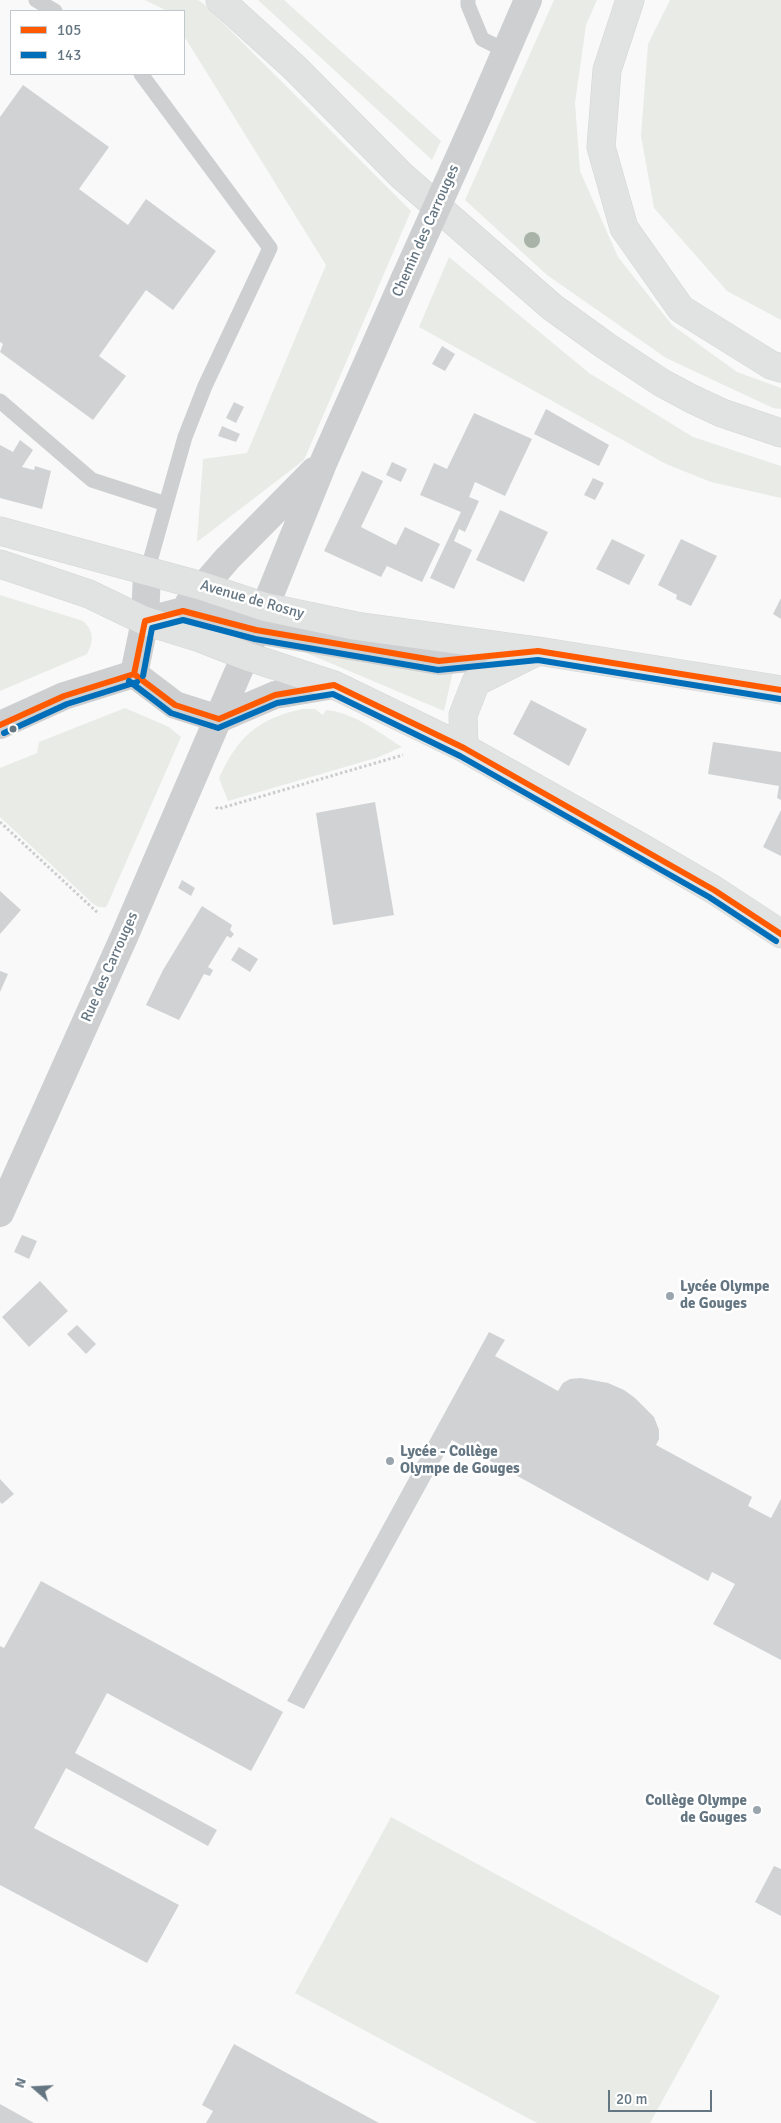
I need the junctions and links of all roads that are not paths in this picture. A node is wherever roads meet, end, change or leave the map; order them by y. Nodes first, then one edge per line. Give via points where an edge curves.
1 (36, 0) edge
2 (220, 0) edge
3 (468, 0) edge
4 (528, 0) edge
5 (630, 0) edge
6 (53, 10) edge
7 (506, 51) junction
8 (142, 75) edge
9 (781, 368) edge
10 (0, 401) edge
11 (781, 433) edge
12 (324, 461) junction
13 (166, 504) junction
14 (0, 531) edge
15 (0, 564) edge
16 (147, 572) junction
17 (202, 586) junction
18 (183, 611) junction
19 (260, 618) junction
20 (145, 621) junction
21 (200, 638) junction
22 (538, 651) junction
23 (246, 656) junction
24 (134, 674) junction
25 (334, 685) junction
26 (781, 690) edge
27 (219, 719) junction
28 (0, 725) edge
29 (464, 748) junction
30 (781, 934) edge
31 (0, 1213) edge

1 - 6 lane
2 - 11 main road via 295,68 402,176 552,307 662,383 722,413
3 - 7 lane via 482,39
4 - 7 street, Chemin des Carrouges
5 - 9 main road via 607,70 601,147 624,228 682,309 771,365
7 - 12 street, Chemin des Carrouges, bridge
8 - 13 lane via 270,248 205,386 185,436
10 - 13 lane via 92,480
12 - 17 street, Chemin des Carrouges
12 - 19 street, Chemin des Carrouges
13 - 16 lane
14 - 16 main road, Avenue de Rosny
15 - 20 main road via 89,594
16 - 17 main road, Avenue de Rosny
16 - 20 street
17 - 18 street, Chemin des Carrouges
17 - 19 main road, Avenue de Rosny
18 - 19 street, Avenue de Rosny
18 - 20 street, Avenue de Rosny
18 - 21 street
19 - 22 main road, Avenue de Rosny
19 - 23 street, Chemin des Carrouges
20 - 21 main road
20 - 24 street
21 - 23 main road
22 - 26 main road, Avenue de Rosny
22 - 29 main road via 476,682 463,715
23 - 25 main road
23 - 27 street, Rue des Carrouges
24 - 27 street via 174,705
24 - 28 street via 64,696
25 - 27 street via 275,695
25 - 29 main road
27 - 31 street, Rue des Carrouges
29 - 30 main road via 714,890

